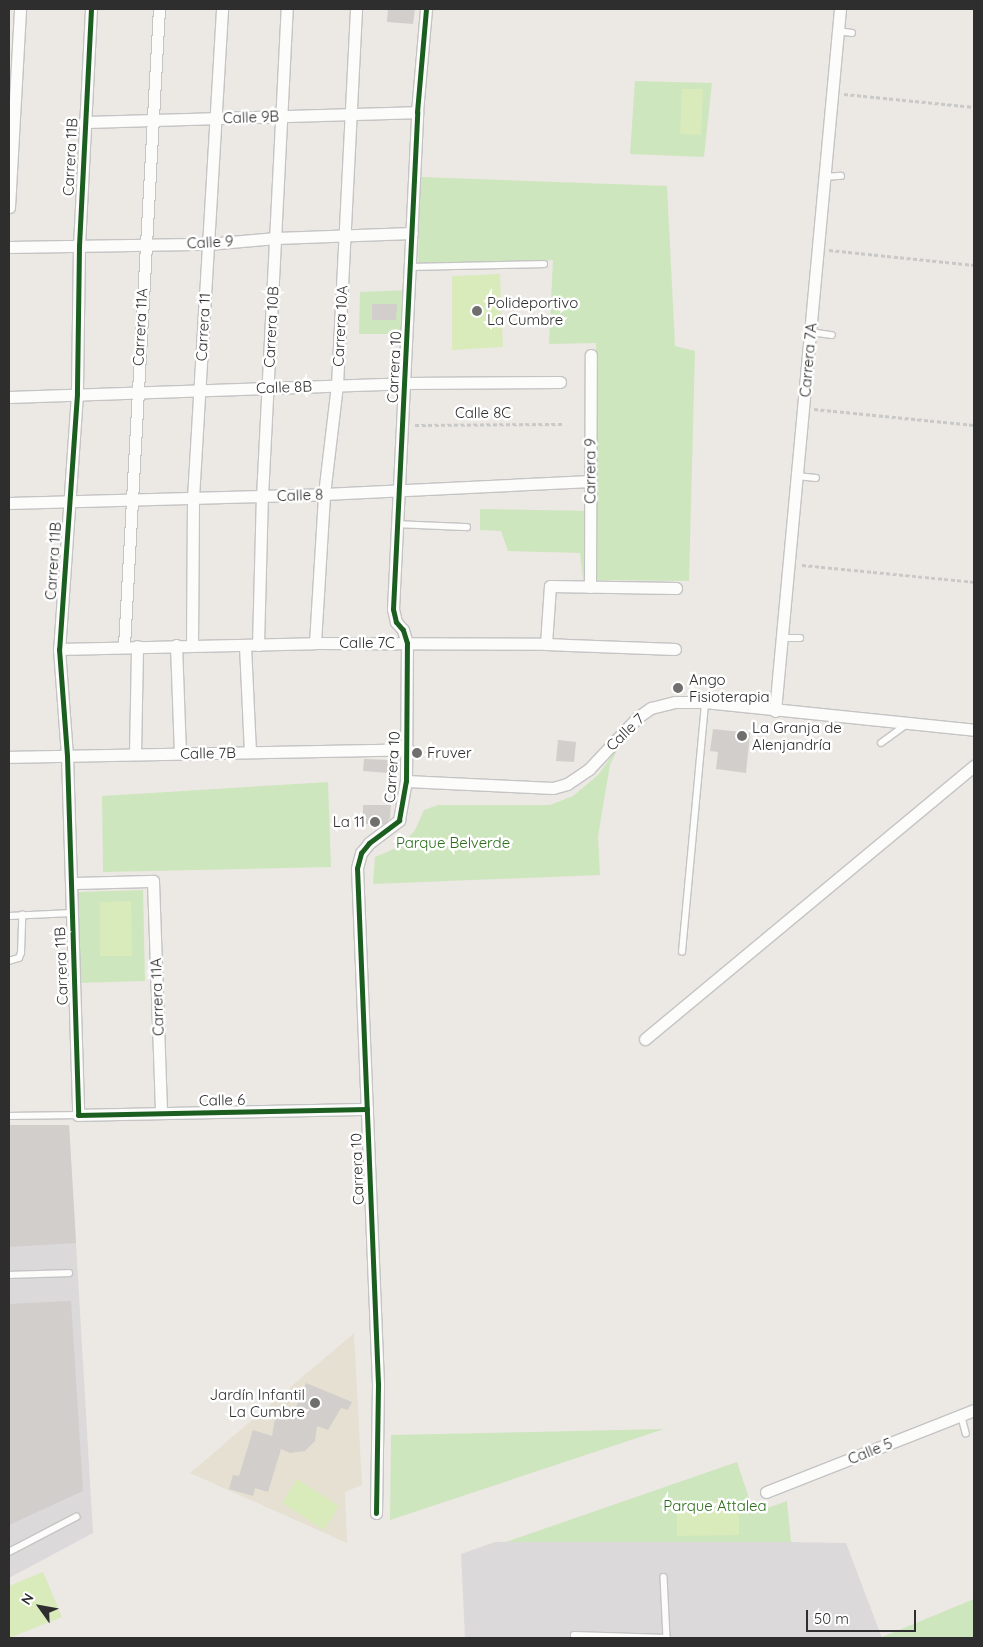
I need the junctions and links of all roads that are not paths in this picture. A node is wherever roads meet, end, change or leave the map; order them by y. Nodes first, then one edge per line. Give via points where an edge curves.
1 (20, 9) edge
2 (91, 9) edge
3 (159, 9) edge
4 (222, 9) edge
5 (287, 9) edge
6 (356, 9) edge
7 (426, 9) edge
8 (840, 9) edge
9 (14, 30) edge
10 (838, 31) junction
11 (852, 33) dead end
12 (417, 112) junction
13 (351, 114) junction
14 (282, 116) junction
15 (215, 118) junction
16 (152, 120) junction
17 (84, 122) junction
18 (841, 176) dead end
19 (825, 177) junction
20 (9, 207) edge
21 (412, 233) junction
22 (344, 236) junction
23 (276, 238) junction
24 (144, 244) junction
25 (208, 244) junction
26 (9, 246) edge
27 (79, 246) junction
28 (544, 264) dead end
29 (412, 267) junction
30 (810, 332) junction
31 (832, 335) dead end
32 (591, 354) dead end
33 (560, 382) dead end
34 (405, 383) junction
35 (337, 386) junction
36 (268, 388) junction
37 (200, 390) junction
38 (137, 392) junction
39 (77, 394) junction
40 (9, 398) edge
41 (797, 476) junction
42 (816, 478) dead end
43 (590, 481) junction
44 (398, 491) junction
45 (324, 494) junction
46 (262, 497) junction
47 (193, 498) junction
48 (130, 500) junction
49 (70, 501) junction
50 (9, 503) edge
51 (396, 524) junction
52 (467, 527) dead end
53 (590, 587) junction
54 (676, 588) dead end
55 (782, 638) junction
56 (800, 638) dead end
57 (316, 643) junction
58 (407, 643) junction
59 (546, 644) junction
60 (176, 645) junction
61 (192, 645) junction
62 (258, 645) junction
63 (124, 646) junction
64 (137, 646) junction
65 (245, 646) junction
66 (59, 649) junction
67 (675, 649) dead end
68 (705, 702) junction
69 (775, 711) junction
70 (908, 724) junction
71 (974, 730) edge
72 (880, 743) dead end
73 (408, 749) junction
74 (250, 752) junction
75 (180, 753) junction
76 (135, 754) junction
77 (67, 756) junction
78 (9, 757) edge
79 (974, 766) edge
80 (406, 781) junction
81 (71, 883) junction
82 (72, 913) junction
83 (22, 915) junction
84 (9, 916) edge
85 (682, 952) dead end
86 (9, 961) edge
87 (645, 1039) dead end
88 (367, 1110) junction
89 (161, 1113) junction
90 (78, 1115) junction
91 (9, 1116) edge
92 (68, 1273) dead end
93 (9, 1275) edge
94 (974, 1410) edge
95 (961, 1414) junction
96 (966, 1433) dead end
97 (766, 1492) dead end
98 (376, 1513) dead end
99 (76, 1517) dead end
100 (9, 1552) edge
101 (664, 1577) dead end
102 (574, 1635) dead end
103 (667, 1638) edge

1 - 9 street
2 - 17 street, Carrera 11B
3 - 16 street, Carrera 11A
4 - 15 street, Carrera 11
5 - 14 street, Carrera 10B
6 - 13 street, Carrera 10A
7 - 12 street, Carrera 10
8 - 10 street, Carrera 7A
9 - 20 street
10 - 11 lane
10 - 19 street, Carrera 7A
12 - 13 street, Calle 9B
12 - 21 street, Carrera 10
13 - 14 street, Calle 9B
13 - 22 street, Carrera 10A
14 - 15 street, Calle 9B
14 - 23 street, Carrera 10B
15 - 16 street, Calle 9B
15 - 25 street, Carrera 11
16 - 17 street, Calle 9B
16 - 24 street, Carrera 11A
17 - 27 street, Carrera 11B
18 - 19 lane
19 - 30 street, Carrera 7A
21 - 22 street, Calle 9
21 - 29 street, Carrera 10
22 - 23 street, Calle 9
22 - 35 street, Carrera 10A
23 - 25 street, Calle 9
23 - 36 street, Carrera 10B
24 - 25 street, Calle 9
24 - 27 street, Calle 9
24 - 38 street, Carrera 11A
25 - 37 street, Carrera 11
26 - 27 street, Calle 9
27 - 39 street, Carrera 11B
28 - 29 lane
29 - 34 street, Carrera 10
30 - 31 lane
30 - 41 street, Carrera 7A
32 - 43 street, Carrera 9
33 - 34 street, Calle 8B
34 - 35 street, Calle 8B
34 - 44 street, Carrera 10
35 - 36 street, Calle 8B
35 - 45 street, Carrera 10A
36 - 37 street, Calle 8B
36 - 46 street, Carrera 10B
37 - 38 street, Calle 8B
37 - 47 street, Carrera 11
38 - 39 street, Calle 8B
38 - 48 street, Carrera 11A
39 - 40 street, Calle 8B
39 - 49 street, Carrera 11B
41 - 42 lane
41 - 55 street, Carrera 7A
43 - 44 street, Calle 8
43 - 53 street, Carrera 9
44 - 45 street, Calle 8
44 - 51 street, Carrera 10
45 - 46 street, Calle 8
45 - 57 street, Carrera 10A
46 - 47 street, Calle 8
46 - 62 street, Carrera 10B
47 - 48 street, Calle 8
47 - 61 street, Carrera 11
48 - 49 street, Calle 8
48 - 63 street, Carrera 11A
49 - 50 street, Calle 8
49 - 66 street, Carrera 11B
51 - 52 lane
51 - 58 street, Carrera 10 via 393,608
53 - 54 street
53 - 59 street via 550,586
55 - 56 lane
55 - 69 street, Carrera 7A
57 - 58 street, Calle 7C
57 - 62 street, Calle 7C
58 - 59 street, Calle 7C
58 - 73 street, Carrera 10
59 - 67 street, Calle 7C
60 - 61 street, Calle 7C
60 - 64 street, Calle 7C
60 - 75 street
61 - 65 street, Calle 7C
62 - 65 street, Calle 7C
63 - 64 street, Calle 7C
63 - 66 street, Calle 7C
64 - 76 street
65 - 74 street
66 - 77 street, Carrera 11B
68 - 69 street, Calle 7
68 - 80 street, Calle 7 via 675,702 651,708 627,727 589,769 566,784 553,788
68 - 85 lane
69 - 70 street, Calle 7
70 - 71 street, Calle 7
70 - 72 lane
73 - 74 street, Calle 7B
73 - 80 street, Carrera 10
74 - 75 street, Calle 7B
75 - 76 street, Calle 7B
76 - 77 street, Calle 7B
77 - 78 street, Calle 7B
77 - 81 street, Carrera 11B
79 - 87 street
80 - 88 street, Carrera 10 via 399,820 369,843 361,853 357,868
81 - 82 street, Carrera 11B
81 - 89 street, Carrera 11A via 153,881
82 - 83 lane
82 - 90 street, Carrera 11B
83 - 84 lane
83 - 86 lane via 21,953 19,958
88 - 89 street, Calle 6
88 - 98 street, Carrera 10 via 378,1384
89 - 90 street, Calle 6
90 - 91 lane, Calle 6
92 - 93 lane
94 - 95 street, Calle 5
95 - 96 lane
95 - 97 street, Calle 5
99 - 100 lane
101 - 103 lane
102 - 103 lane

